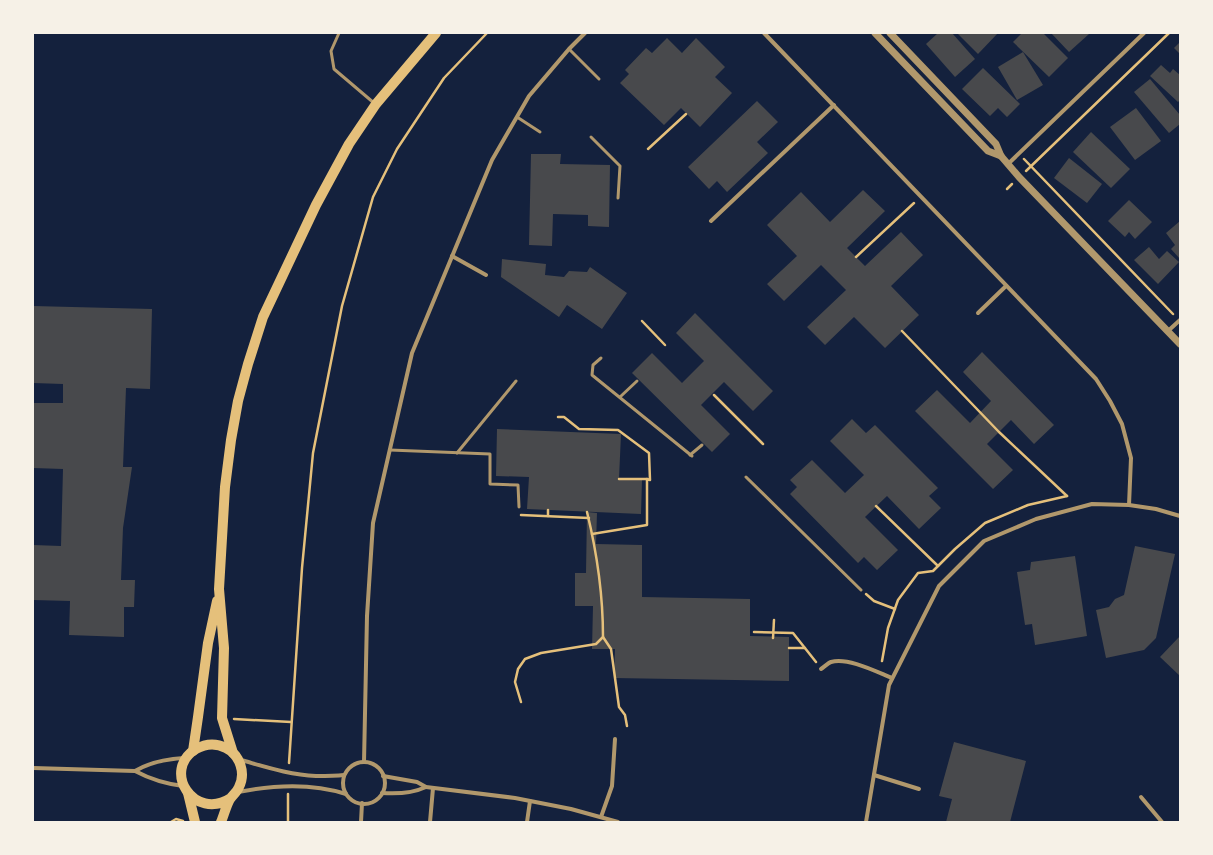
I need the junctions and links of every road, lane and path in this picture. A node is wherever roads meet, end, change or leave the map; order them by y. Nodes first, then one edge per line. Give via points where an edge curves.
1 (339, 33) edge
2 (436, 33) edge
3 (487, 33) edge
4 (585, 33) edge
5 (764, 33) edge
6 (875, 33) edge
7 (890, 33) edge
8 (1144, 33) edge
9 (1169, 33) edge
10 (570, 49) junction
11 (599, 79) dead end
12 (376, 104) junction
13 (834, 105) junction
14 (686, 114) dead end
15 (517, 117) junction
16 (540, 132) dead end
17 (591, 137) dead end
18 (648, 149) dead end
19 (1019, 154) junction
20 (1001, 156) junction
21 (1008, 164) junction
22 (1031, 166) junction
23 (1019, 177) junction
24 (1007, 189) dead end
25 (921, 196) junction
26 (618, 198) dead end
27 (711, 222) dead end
28 (452, 256) junction
29 (856, 257) dead end
30 (486, 275) dead end
31 (1006, 286) junction
32 (978, 313) dead end
33 (642, 321) dead end
34 (1180, 321) edge
35 (902, 331) dead end
36 (1168, 331) junction
37 (1180, 344) edge
38 (665, 345) dead end
39 (601, 358) dead end
40 (516, 381) dead end
41 (637, 381) dead end
42 (714, 395) dead end
43 (620, 397) junction
44 (558, 417) dead end
45 (763, 444) dead end
46 (702, 445) dead end
47 (390, 450) junction
48 (457, 453) junction
49 (746, 477) dead end
50 (619, 479) dead end
51 (647, 479) junction
52 (1067, 496) dead end
53 (1129, 505) junction
54 (876, 506) dead end
55 (519, 507) joint
56 (548, 510) dead end
57 (587, 512) dead end
58 (548, 516) junction
59 (1180, 516) edge
60 (589, 518) junction
61 (592, 534) junction
62 (938, 566) dead end
63 (219, 589) junction
64 (861, 590) joint
65 (895, 609) dead end
66 (774, 620) dead end
67 (754, 632) dead end
68 (773, 632) junction
69 (603, 637) junction
70 (773, 638) dead end
71 (789, 648) dead end
72 (805, 648) junction
73 (821, 669) joint
74 (892, 678) junction
75 (521, 702) dead end
76 (222, 718) junction
77 (291, 722) junction
78 (627, 726) dead end
79 (615, 740) dead end
80 (190, 755) junction
81 (236, 756) junction
82 (364, 762) junction
83 (33, 768) edge
84 (135, 770) junction
85 (289, 772) junction
86 (344, 775) junction
87 (874, 775) junction
88 (383, 776) junction
89 (288, 787) junction
90 (426, 787) junction
91 (433, 788) junction
92 (186, 789) junction
93 (919, 789) dead end
94 (382, 793) junction
95 (346, 794) junction
96 (234, 795) junction
97 (1141, 798) dead end
98 (530, 801) junction
99 (362, 803) junction
100 (601, 817) junction
101 (176, 819) dead end
102 (171, 822) edge
103 (195, 822) edge
104 (221, 822) edge
105 (288, 822) edge
106 (361, 822) edge
107 (430, 822) edge
108 (527, 822) edge
109 (618, 822) edge
110 (866, 822) edge
111 (1162, 822) edge

1 - 12 lane via 331,51 334,69
2 - 12 main road
3 - 77 path via 444,78 397,149 373,197 342,306 313,453
4 - 10 street
5 - 13 street
6 - 20 street via 988,151
7 - 20 street via 996,144
8 - 19 street
9 - 22 path
10 - 11 lane
10 - 15 street via 529,96
12 - 63 main road via 349,144 316,205 264,317 248,364 231,440 225,487
13 - 25 street
13 - 27 street
14 - 18 path
15 - 16 lane
15 - 28 street via 492,160
17 - 26 lane via 620,166
19 - 21 street
19 - 22 path
20 - 21 street
21 - 23 street
22 - 23 path
22 - 34 path
23 - 24 path
23 - 36 street
25 - 29 path
25 - 31 street
28 - 30 street
28 - 47 street via 412,353
31 - 32 street
31 - 53 street via 1096,380 1110,401 1122,424 1131,458
33 - 38 path
34 - 36 street
35 - 52 path via 999,432
36 - 37 street
39 - 43 lane via 593,365 592,375
40 - 48 lane
41 - 43 lane
42 - 45 path
43 - 46 lane via 691,455
44 - 51 path via 564,417 579,429 618,430 649,453 650,480
47 - 48 lane
47 - 82 street via 373,523 367,616
48 - 55 lane via 490,454 490,484 518,485
49 - 64 lane
50 - 51 path
51 - 61 path via 647,525
53 - 59 street
53 - 74 street via 1092,504 1036,519 984,541 939,586
54 - 62 path
55 - 58 path via 519,515
56 - 58 path
57 - 60 path
58 - 60 path
60 - 61 path
61 - 69 path via 603,609
63 - 76 main road via 224,648
63 - 80 main road
64 - 65 path via 874,601
66 - 68 path
67 - 68 path
68 - 70 path
68 - 72 path via 793,632
69 - 75 path via 596,644 542,653 525,659 518,669 515,682
69 - 78 path via 611,649 619,707 625,715
71 - 72 path
72 - 73 path
73 - 74 street via 831,662 845,661
74 - 87 street via 888,685
76 - 77 path
76 - 81 main road
77 - 85 path
79 - 100 street via 612,786
80 - 81 main road via 204,745 213,744 226,748
80 - 84 street via 145,765
80 - 92 main road via 182,772
81 - 85 street
81 - 96 main road via 242,768 242,776 241,784
82 - 86 street via 352,766
82 - 88 street via 376,766
83 - 84 street
84 - 92 street via 145,776
85 - 86 street via 315,776
86 - 95 street via 343,785
87 - 93 street
87 - 110 street
88 - 90 street via 417,782
88 - 94 street
89 - 95 street via 325,788
89 - 96 street via 260,787
89 - 105 path
90 - 91 street
90 - 94 street via 417,791
91 - 98 street
91 - 107 street
92 - 96 main road via 199,802 208,805 218,804
92 - 103 main road
94 - 99 street via 373,801
95 - 99 street
96 - 104 main road
97 - 111 street
98 - 100 street
98 - 108 street
99 - 106 street
100 - 109 street
101 - 102 path

